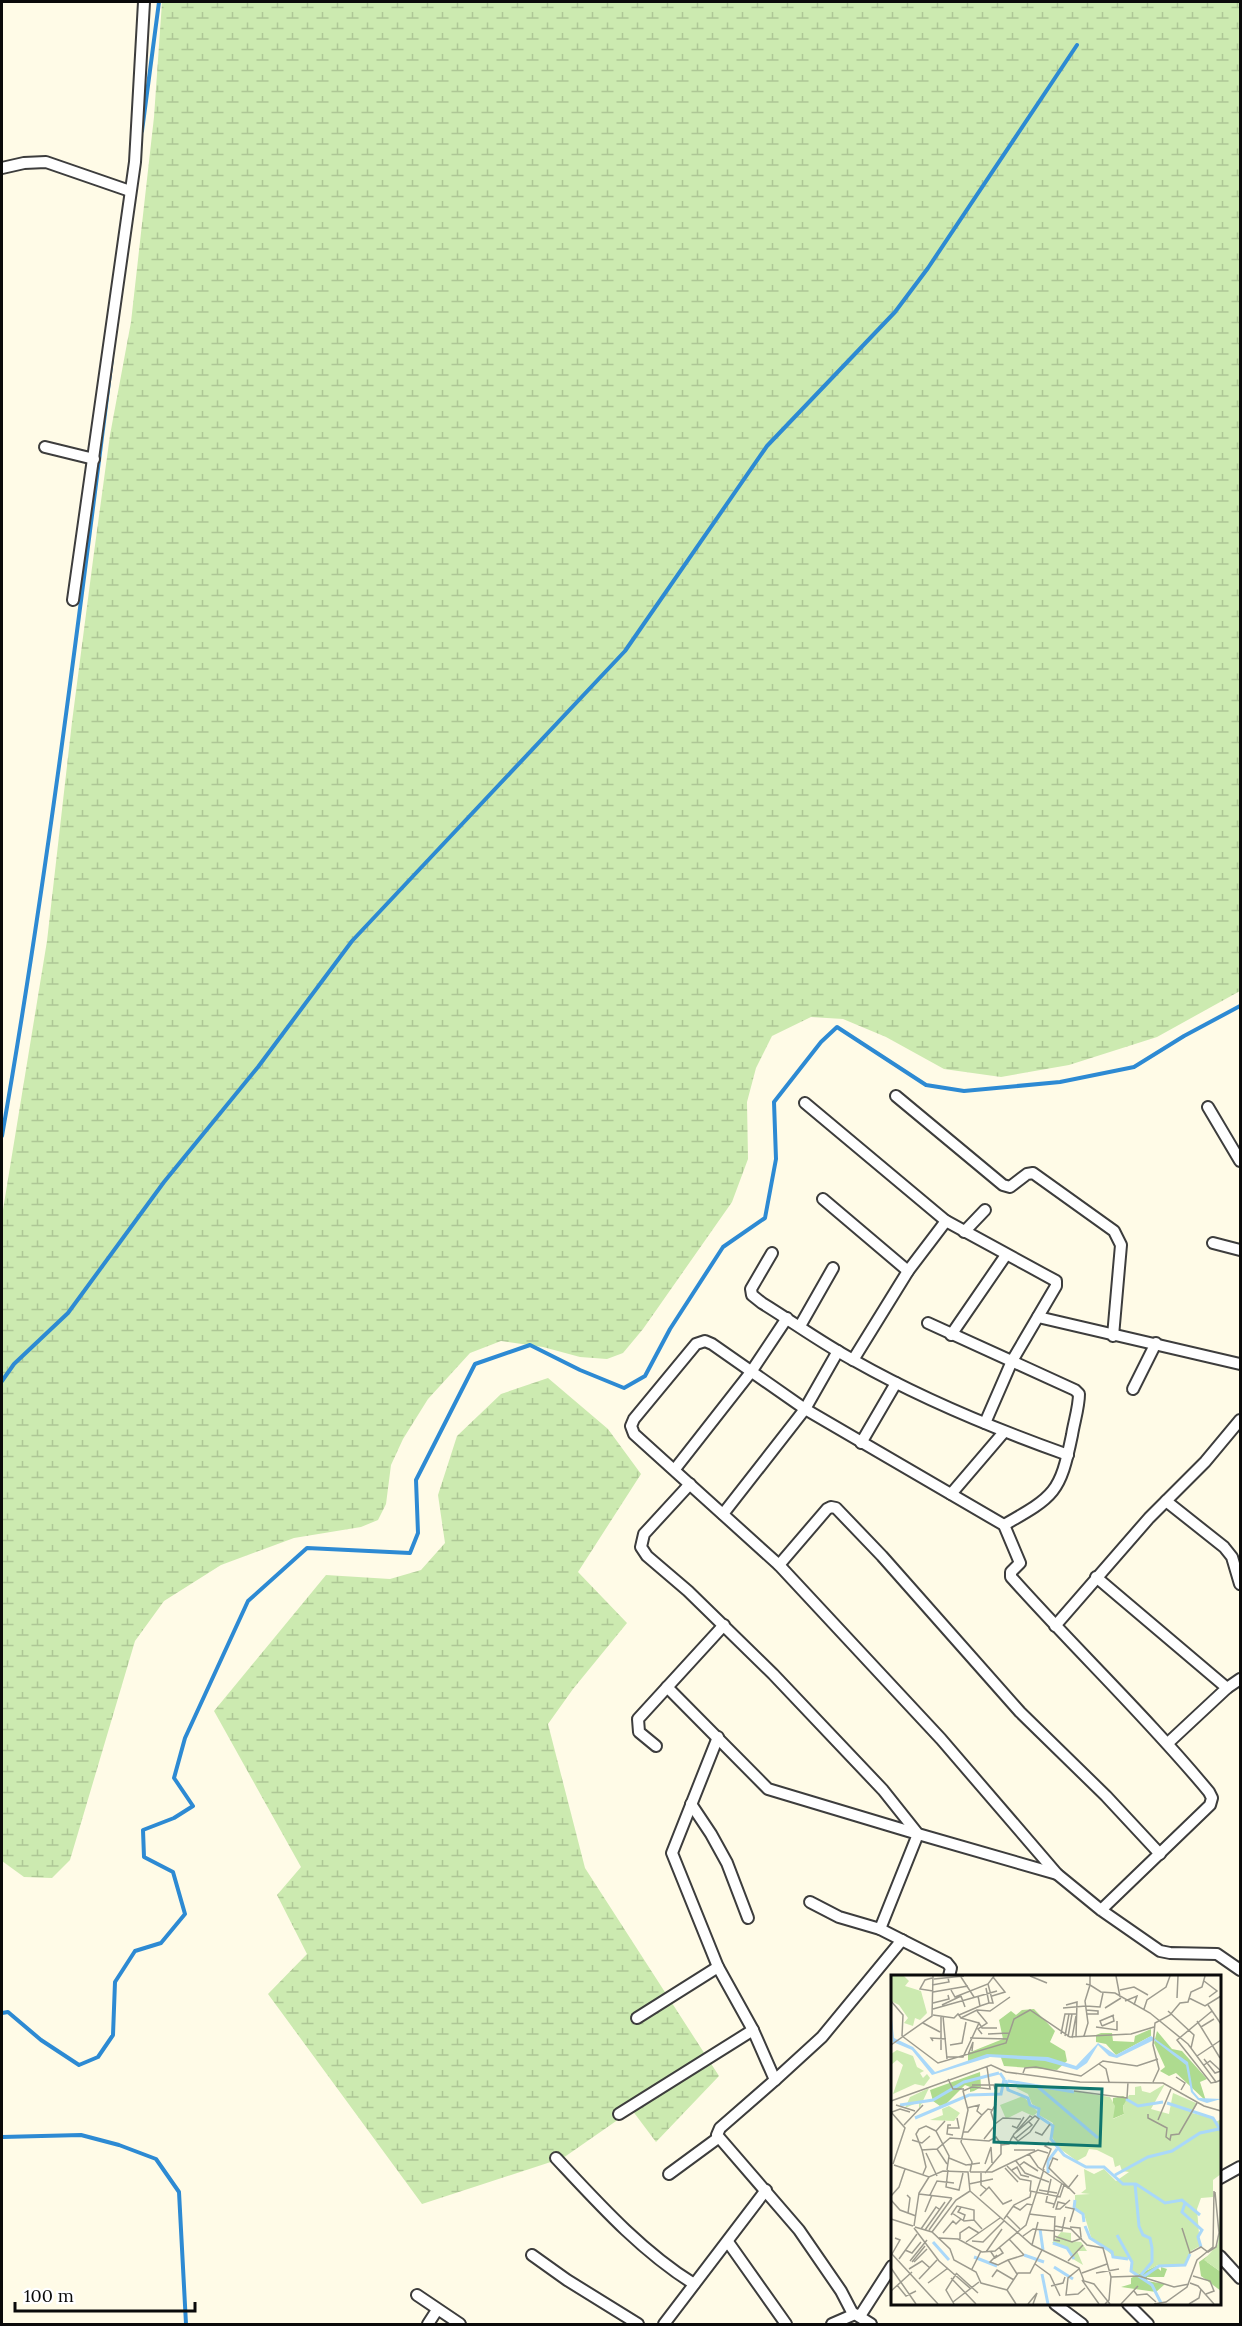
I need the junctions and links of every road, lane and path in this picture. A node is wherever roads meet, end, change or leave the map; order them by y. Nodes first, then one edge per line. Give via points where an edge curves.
1 (144, 2) edge
2 (2, 168) edge
3 (130, 191) junction
4 (45, 447) dead end
5 (94, 459) junction
6 (73, 600) dead end
7 (896, 1096) dead end
8 (805, 1103) dead end
9 (1208, 1107) dead end
10 (1240, 1161) edge
11 (823, 1199) dead end
12 (985, 1210) dead end
13 (946, 1221) junction
14 (964, 1232) junction
15 (1213, 1243) dead end
16 (1240, 1250) edge
17 (772, 1253) dead end
18 (1006, 1255) junction
19 (833, 1268) dead end
20 (908, 1271) junction
21 (1038, 1317) junction
22 (787, 1318) junction
23 (928, 1323) dead end
24 (800, 1326) junction
25 (951, 1335) junction
26 (1113, 1336) junction
27 (1156, 1343) junction
28 (838, 1351) junction
29 (853, 1360) junction
30 (1012, 1361) junction
31 (1240, 1364) edge
32 (751, 1372) junction
33 (896, 1383) junction
34 (1132, 1389) dead end
35 (805, 1409) junction
36 (1240, 1420) edge
37 (985, 1423) junction
38 (1004, 1432) junction
39 (861, 1443) junction
40 (1068, 1455) junction
41 (675, 1469) junction
42 (690, 1484) junction
43 (951, 1494) junction
44 (1166, 1501) junction
45 (723, 1514) junction
46 (1004, 1525) junction
47 (779, 1565) junction
48 (1096, 1577) junction
49 (1240, 1584) edge
50 (724, 1625) junction
51 (1055, 1626) junction
52 (1240, 1679) edge
53 (667, 1687) junction
54 (1227, 1688) junction
55 (718, 1737) junction
56 (1168, 1743) junction
57 (656, 1746) dead end
58 (691, 1804) junction
59 (918, 1834) junction
60 (1160, 1854) junction
61 (1057, 1874) junction
62 (810, 1902) dead end
63 (1101, 1910) junction
64 (748, 1918) dead end
65 (880, 1929) junction
66 (902, 1940) junction
67 (718, 1967) junction
68 (1240, 1970) edge
69 (949, 1975) edge
70 (637, 2018) dead end
71 (753, 2030) junction
72 (776, 2080) junction
73 (619, 2114) dead end
74 (717, 2138) junction
75 (556, 2158) dead end
76 (1240, 2167) edge
77 (669, 2174) dead end
78 (1221, 2177) edge
79 (766, 2190) junction
80 (728, 2242) junction
81 (532, 2255) dead end
82 (1221, 2257) edge
83 (891, 2267) edge
84 (1240, 2278) edge
85 (694, 2284) junction
86 (417, 2295) dead end
87 (1056, 2305) edge
88 (1129, 2305) edge
89 (437, 2310) junction
90 (856, 2315) junction
91 (429, 2325) edge
92 (460, 2325) edge
93 (638, 2325) edge
94 (664, 2325) edge
95 (786, 2325) edge
96 (832, 2325) edge
97 (871, 2325) edge
98 (1082, 2325) edge
99 (1148, 2325) edge

1 - 3 street
2 - 3 street via 46,162
3 - 5 street
4 - 5 street
5 - 6 street
7 - 26 street via 1004,1185 1010,1187 1033,1173 1114,1231 1121,1245
8 - 13 street
9 - 10 street
11 - 20 street
12 - 14 street
13 - 14 street
13 - 20 street
14 - 18 street
15 - 16 street
17 - 22 street via 751,1293
18 - 21 street via 1056,1281
18 - 25 street
19 - 24 street
20 - 29 street
21 - 26 street
21 - 30 street
22 - 24 street
22 - 32 street
23 - 25 street
24 - 28 street
25 - 30 street
26 - 27 street
27 - 31 street
27 - 34 street
28 - 29 street
28 - 35 street
29 - 33 street
30 - 37 street
30 - 40 street via 1079,1394
32 - 35 street
32 - 41 street
32 - 41 street via 712,1344 700,1342 634,1419 634,1434
33 - 37 street
33 - 39 street
35 - 39 street
35 - 45 street
36 - 44 street
37 - 38 street
38 - 40 street
38 - 43 street
39 - 43 street
40 - 46 street via 1064,1473 1050,1496
41 - 42 street
42 - 45 street
42 - 50 street via 644,1534 641,1547
43 - 46 street
44 - 48 street
44 - 49 street via 1224,1547 1232,1557
45 - 47 street
46 - 51 street via 1020,1563 1010,1575
47 - 60 street via 826,1509 836,1508 1020,1712
47 - 61 street via 942,1739
48 - 51 street
48 - 54 street
50 - 53 street
50 - 59 street via 882,1790
51 - 56 street
52 - 54 street
53 - 55 street
53 - 57 street via 637,1724 639,1732
54 - 56 street
55 - 58 street
55 - 59 street via 768,1789
56 - 60 street via 1212,1798
58 - 64 street via 727,1863
58 - 67 street via 672,1853
59 - 61 street
59 - 65 street
60 - 63 street
61 - 63 street
62 - 65 street via 839,1917
63 - 68 street via 1163,1952 1213,1953
65 - 66 street
66 - 69 street via 947,1963
66 - 72 street via 822,2037
67 - 70 street
67 - 71 street
71 - 72 street
71 - 73 street
72 - 74 street via 720,2128
74 - 77 street
74 - 79 street
75 - 85 street via 637,2239
76 - 78 street
79 - 80 street
79 - 90 street via 799,2229
80 - 85 street
80 - 95 street
81 - 93 street
82 - 84 street
83 - 90 street
85 - 94 street
86 - 89 street
87 - 98 street
88 - 99 street
89 - 91 street
89 - 92 street
90 - 96 street
90 - 97 street

